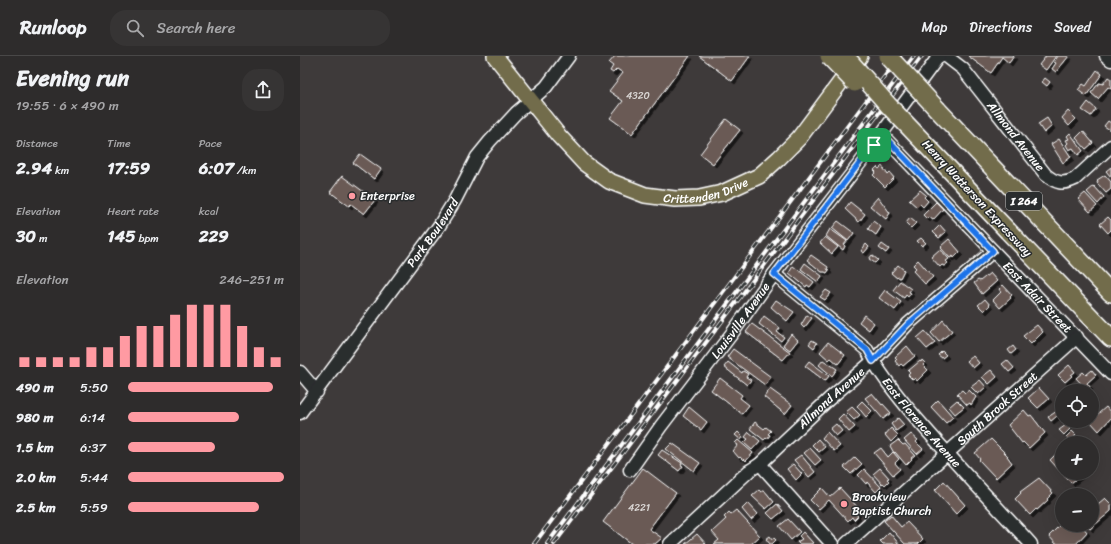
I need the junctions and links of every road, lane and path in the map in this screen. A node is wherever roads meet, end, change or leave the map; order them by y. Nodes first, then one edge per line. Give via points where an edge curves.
1 (494, 56) edge
2 (569, 56) edge
3 (829, 56) edge
4 (845, 56) edge
5 (860, 56) edge
6 (888, 56) edge
7 (939, 56) edge
8 (946, 56) edge
9 (1106, 56) edge
10 (1111, 60) edge
11 (531, 100) junction
12 (889, 106) junction
13 (882, 134) junction
14 (1111, 146) edge
15 (993, 251) junction
16 (774, 274) junction
17 (1111, 293) edge
18 (1077, 337) junction
19 (1111, 338) edge
20 (873, 361) junction
21 (300, 372) edge
22 (1111, 374) edge
23 (316, 392) junction
24 (300, 413) edge
25 (947, 454) junction
26 (760, 464) junction
27 (630, 470) dead end
28 (670, 544) edge
29 (832, 544) edge
30 (846, 544) edge
31 (1031, 544) edge

1 - 11 main road
2 - 11 street, Park Boulevard via 546,87
3 - 12 highway, bridge via 870,100
4 - 12 highway, Henry Watterson Expressway / I 264, bridge
5 - 11 main road, Crittenden Drive via 799,138 759,176 722,193 700,198 675,199 646,195 609,182 571,150
6 - 17 highway, I 264, bridge
7 - 13 street, Louisville Avenue
8 - 14 street, Allmond Avenue via 963,69 1052,180 1060,184 1075,179
9 - 10 street
11 - 23 street, Park Boulevard via 495,135 477,157 440,226
12 - 19 highway, Henry Watterson Expressway / I 264, bridge
13 - 15 street, East Adair Street
13 - 16 street, Louisville Avenue
15 - 18 street, East Adair Street
15 - 20 street, Allmond Avenue via 908,324
16 - 20 street, East Florence Avenue via 867,350
16 - 27 street, Louisville Avenue
18 - 22 street, East Adair Street
18 - 25 street, South Brook Street
20 - 25 street, East Florence Avenue via 907,407
20 - 26 street, Allmond Avenue
21 - 23 street
23 - 24 street, Park Boulevard
25 - 30 street, South Brook Street
25 - 31 street, East Florence Avenue
26 - 28 street, Allmond Avenue via 749,471
26 - 29 street

